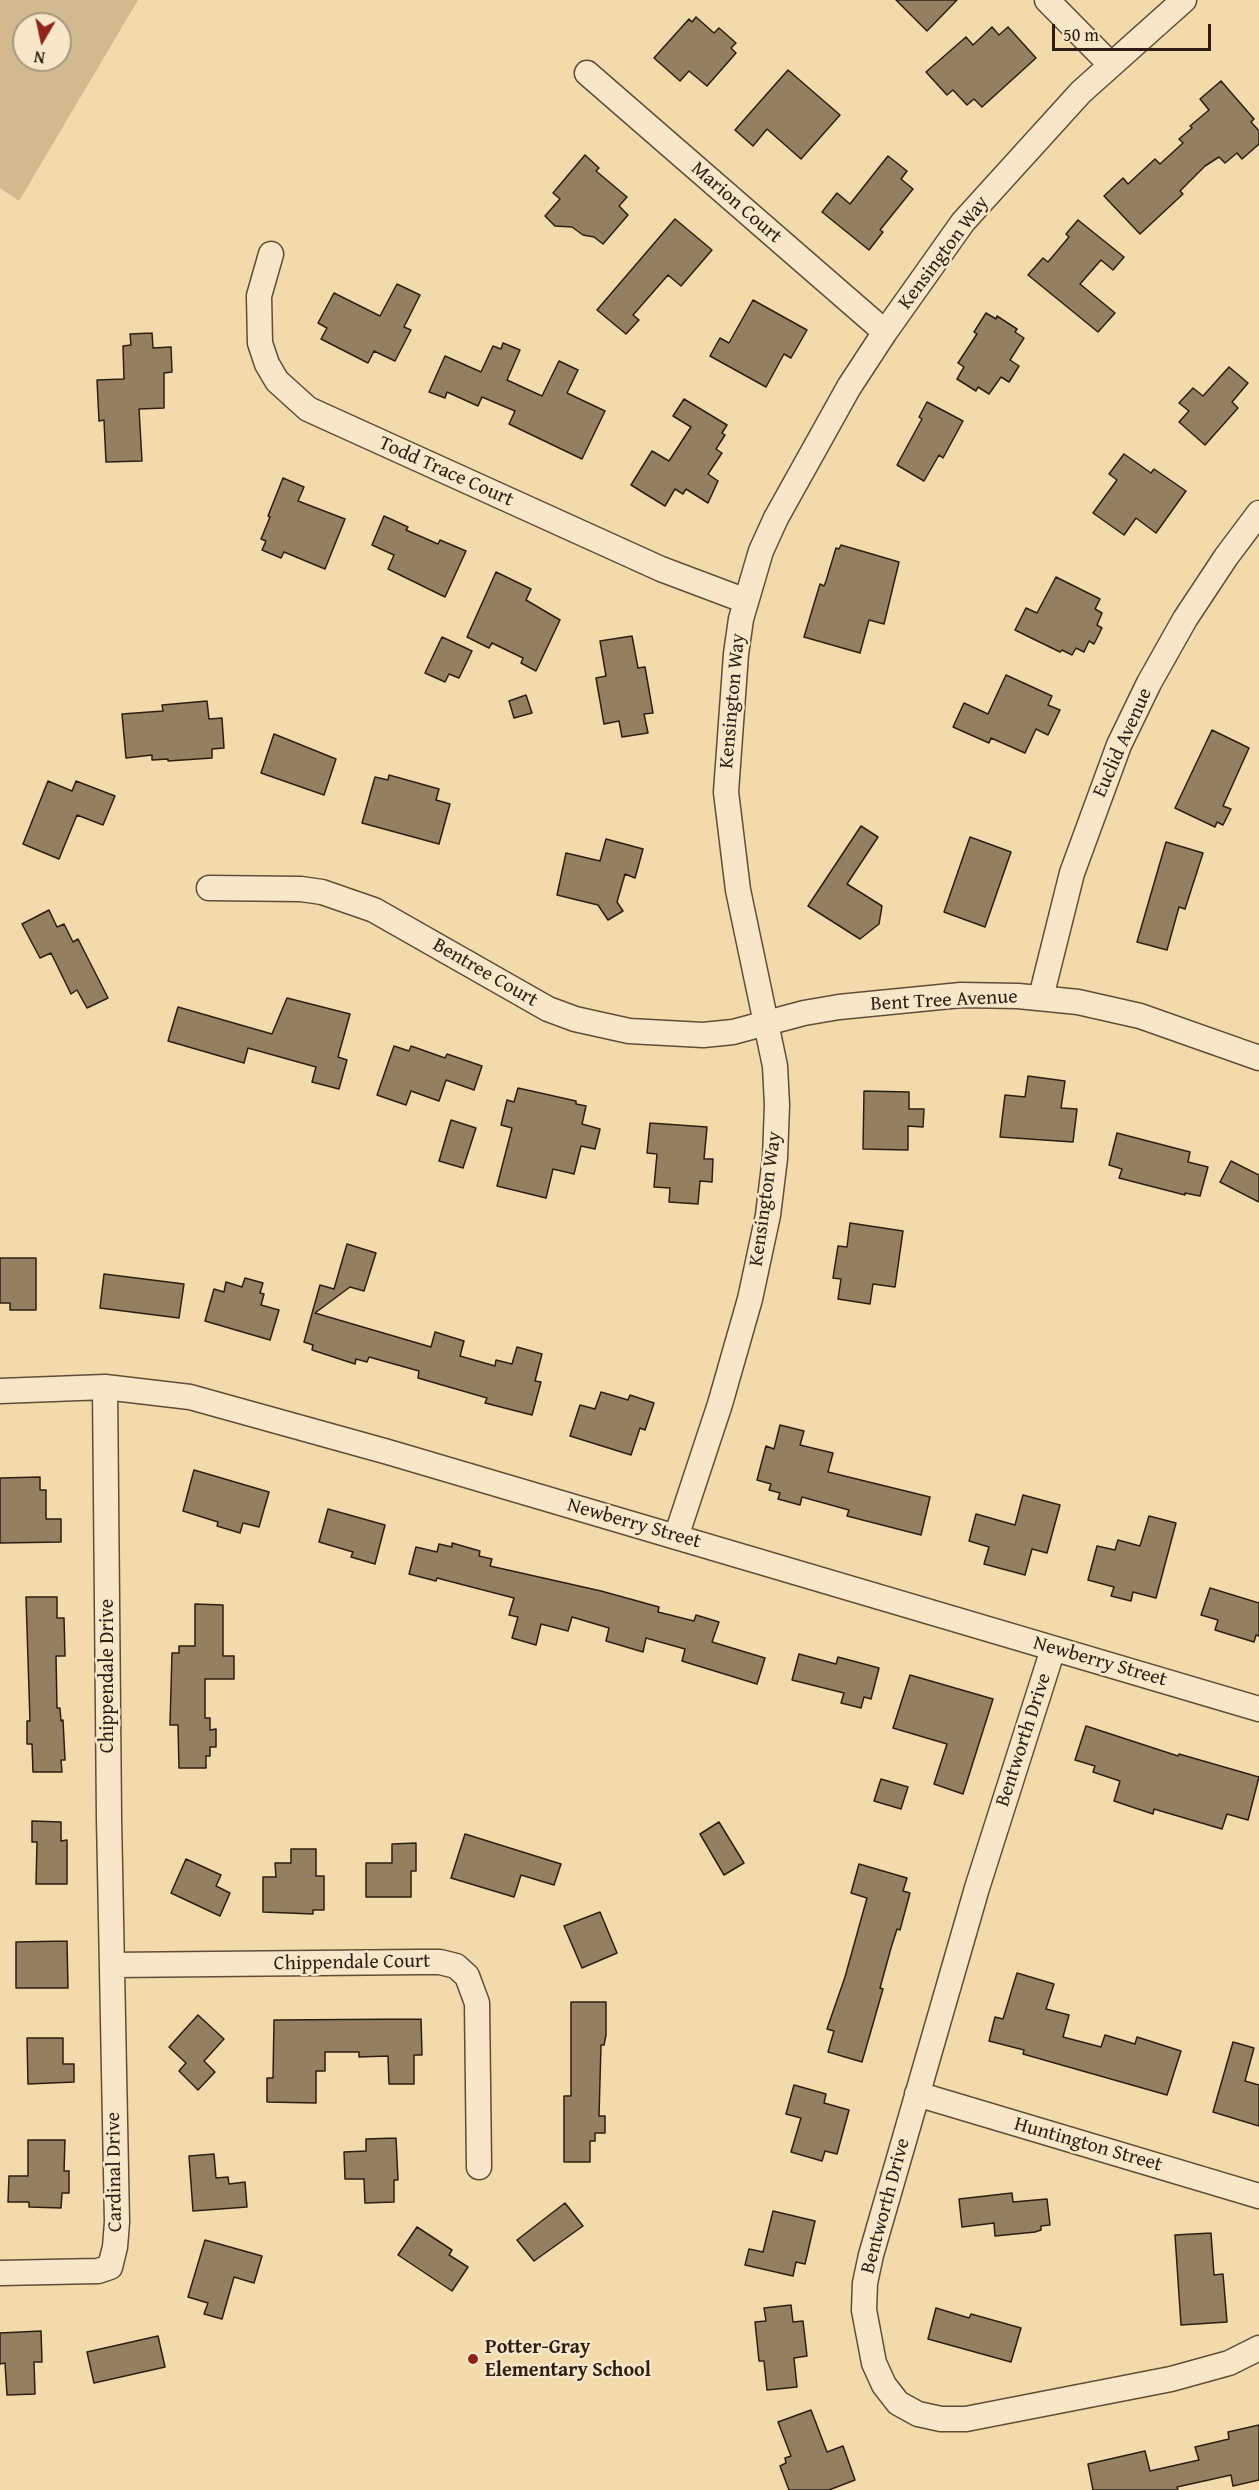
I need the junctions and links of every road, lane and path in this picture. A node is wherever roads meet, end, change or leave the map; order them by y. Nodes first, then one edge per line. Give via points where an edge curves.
1 (1047, 0) edge
2 (1184, 0) edge
3 (1110, 64) junction
4 (587, 73) dead end
5 (271, 254) dead end
6 (885, 332) junction
7 (1259, 513) edge
8 (746, 602) junction
9 (209, 888) dead end
10 (1041, 997) junction
11 (766, 1022) junction
12 (1259, 1058) edge
13 (105, 1387) junction
14 (0, 1391) edge
15 (676, 1537) junction
16 (1053, 1649) junction
17 (1259, 1709) edge
18 (112, 1965) junction
19 (917, 2094) junction
20 (479, 2167) dead end
21 (1259, 2196) edge
22 (0, 2273) edge
23 (1259, 2349) edge

1 - 3 street
2 - 3 street, Kensington Way
3 - 6 street, Kensington Way via 1034,141 963,222
4 - 6 street, Marion Court
5 - 8 street, Todd Trace Court via 259,296 260,343 277,381 308,409 661,569
6 - 8 street, Kensington Way via 776,518 761,551
7 - 10 street, Euclid Avenue via 1185,619 1119,745 1072,873
8 - 11 street, Kensington Way via 732,688 726,792 738,890
9 - 11 street, Bentree Court via 301,889 374,910 522,996 548,1009 602,1026 656,1034 703,1035 733,1032
10 - 11 street, Bent Tree Avenue via 961,995 908,999
10 - 12 street, Bent Tree Avenue via 1140,1016
11 - 15 street, Kensington Way via 777,1105 768,1215 735,1355
13 - 14 street, Newberry Street
13 - 15 street, Newberry Street via 190,1397
13 - 18 street, Chippendale Drive
15 - 16 street, Newberry Street
16 - 17 street, Newberry Street
16 - 19 street, Bentworth Drive
18 - 20 street, Chippendale Court via 440,1962 456,1966 467,1976 477,2003
18 - 22 street, Cardinal Drive via 117,2222 111,2263 98,2271
19 - 21 street, Huntington Street
19 - 23 street, Bentworth Drive via 866,2283 867,2337 884,2385 898,2403 918,2414 941,2419 993,2415 1172,2379 1229,2363

